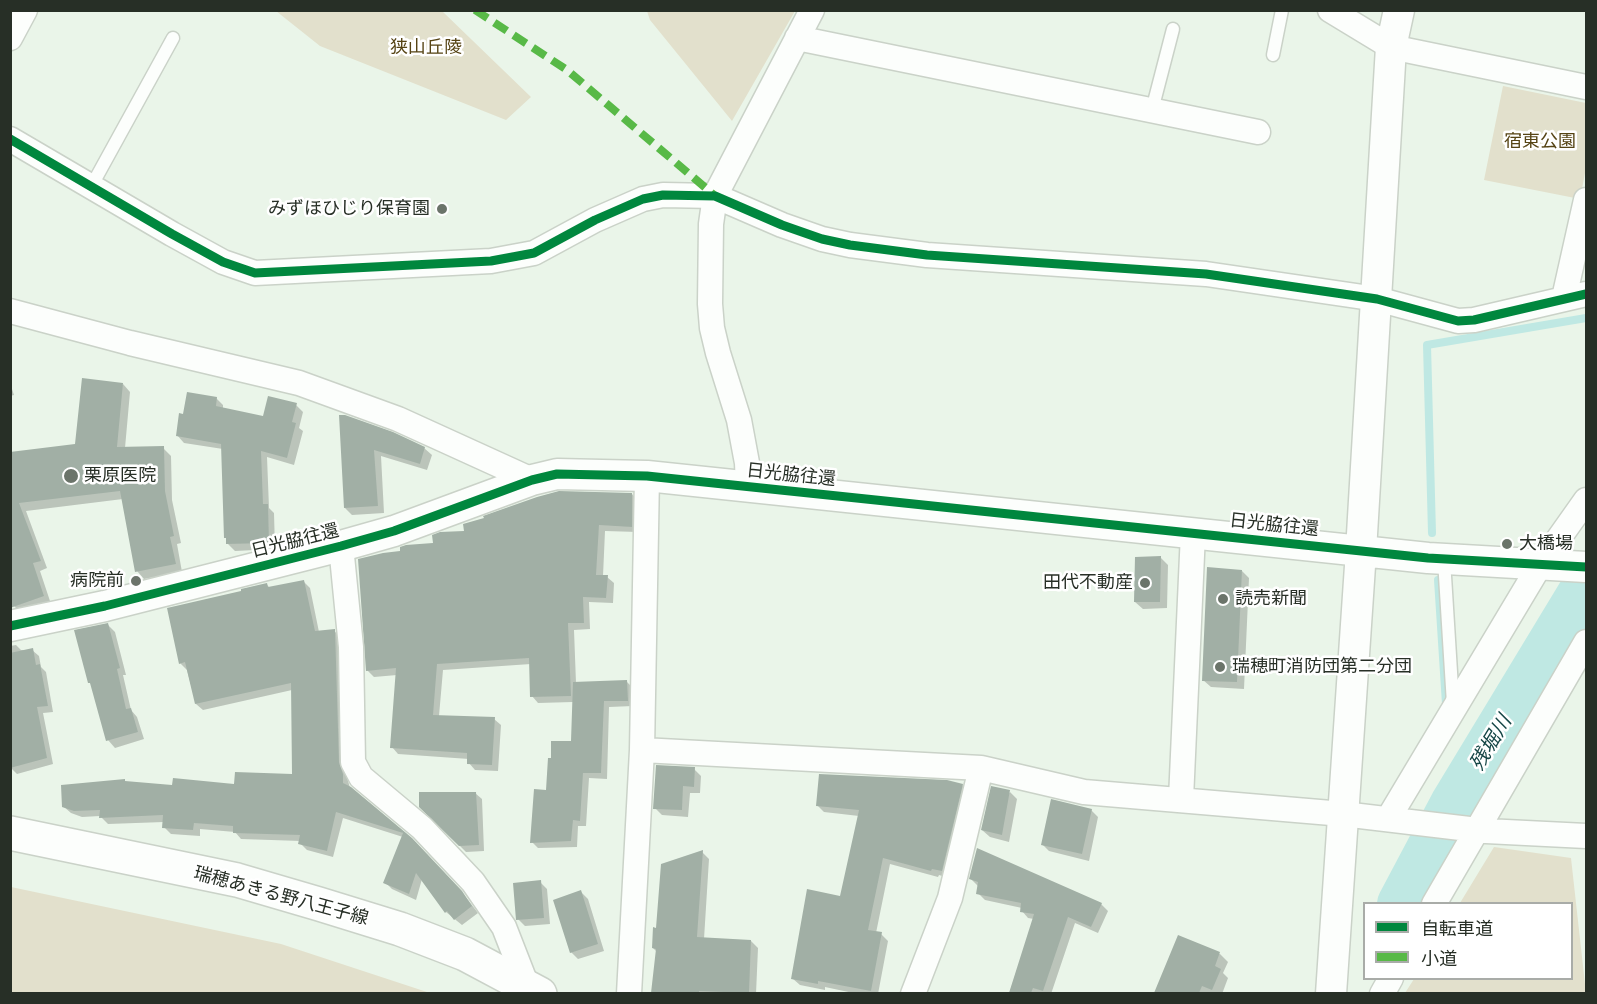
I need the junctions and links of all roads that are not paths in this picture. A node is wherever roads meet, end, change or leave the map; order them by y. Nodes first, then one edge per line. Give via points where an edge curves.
1 (25, 10) edge
2 (812, 10) edge
3 (1282, 10) edge
4 (1330, 10) edge
5 (1399, 10) edge
6 (1173, 29) dead end
7 (10, 38) edge
8 (173, 38) dead end
9 (797, 38) junction
10 (1391, 47) junction
11 (1273, 56) dead end
12 (1587, 87) edge
13 (1152, 110) junction
14 (1258, 132) dead end
15 (10, 139) edge
16 (91, 187) junction
17 (715, 196) junction
18 (1587, 200) edge
19 (1575, 296) edge
20 (1377, 299) junction
21 (10, 311) edge
22 (647, 476) junction
23 (532, 480) junction
24 (748, 488) junction
25 (1587, 500) edge
26 (1193, 533) junction
27 (341, 546) junction
28 (1361, 551) junction
29 (1444, 559) junction
30 (1548, 565) junction
31 (1587, 567) edge
32 (10, 626) edge
33 (1587, 642) edge
34 (1454, 712) junction
35 (642, 750) junction
36 (981, 768) junction
37 (1181, 799) junction
38 (1343, 813) junction
39 (1396, 820) junction
40 (1468, 829) junction
41 (10, 833) edge
42 (1587, 836) edge
43 (1434, 902) edge
44 (1390, 980) edge
45 (534, 990) edge
46 (629, 993) edge
47 (913, 993) edge
48 (1331, 993) edge
49 (1382, 993) edge

1 - 7 street
2 - 9 street
3 - 11 lane
4 - 10 street
5 - 10 street
6 - 13 lane
8 - 16 lane
9 - 13 street
9 - 17 street
10 - 12 street
10 - 20 street
13 - 14 street
15 - 16 street
16 - 17 street via 224,262 255,273 491,261 534,253 643,199 663,195
17 - 20 street via 782,225 850,245 927,255 1206,274
17 - 24 street via 711,224 712,328 739,420
18 - 19 street
19 - 20 street via 1458,321
20 - 28 street
21 - 23 street via 299,383 398,419
22 - 23 street, 日光脇往還 via 557,474
22 - 24 street, 日光脇往還
22 - 35 street
23 - 27 street, 日光脇往還 via 394,531
24 - 26 street, 日光脇往還
25 - 30 street
26 - 28 street, 日光脇往還
26 - 37 street
27 - 32 street, 日光脇往還
27 - 45 street via 351,647 353,762 361,777 422,828 473,882 504,927
28 - 29 street, 日光脇往還
28 - 38 street
29 - 30 street, 日光脇往還
29 - 34 lane
30 - 31 street, 日光脇往還
30 - 34 street
33 - 40 street
34 - 39 street
35 - 36 street
35 - 46 street
36 - 37 street via 1084,792
36 - 47 street via 950,898
37 - 38 street
38 - 39 street
38 - 48 street
39 - 40 street
40 - 42 street
40 - 43 street
41 - 45 main road, 瑞穂あきる野八王子線 via 237,880 320,904 465,954
44 - 49 street

